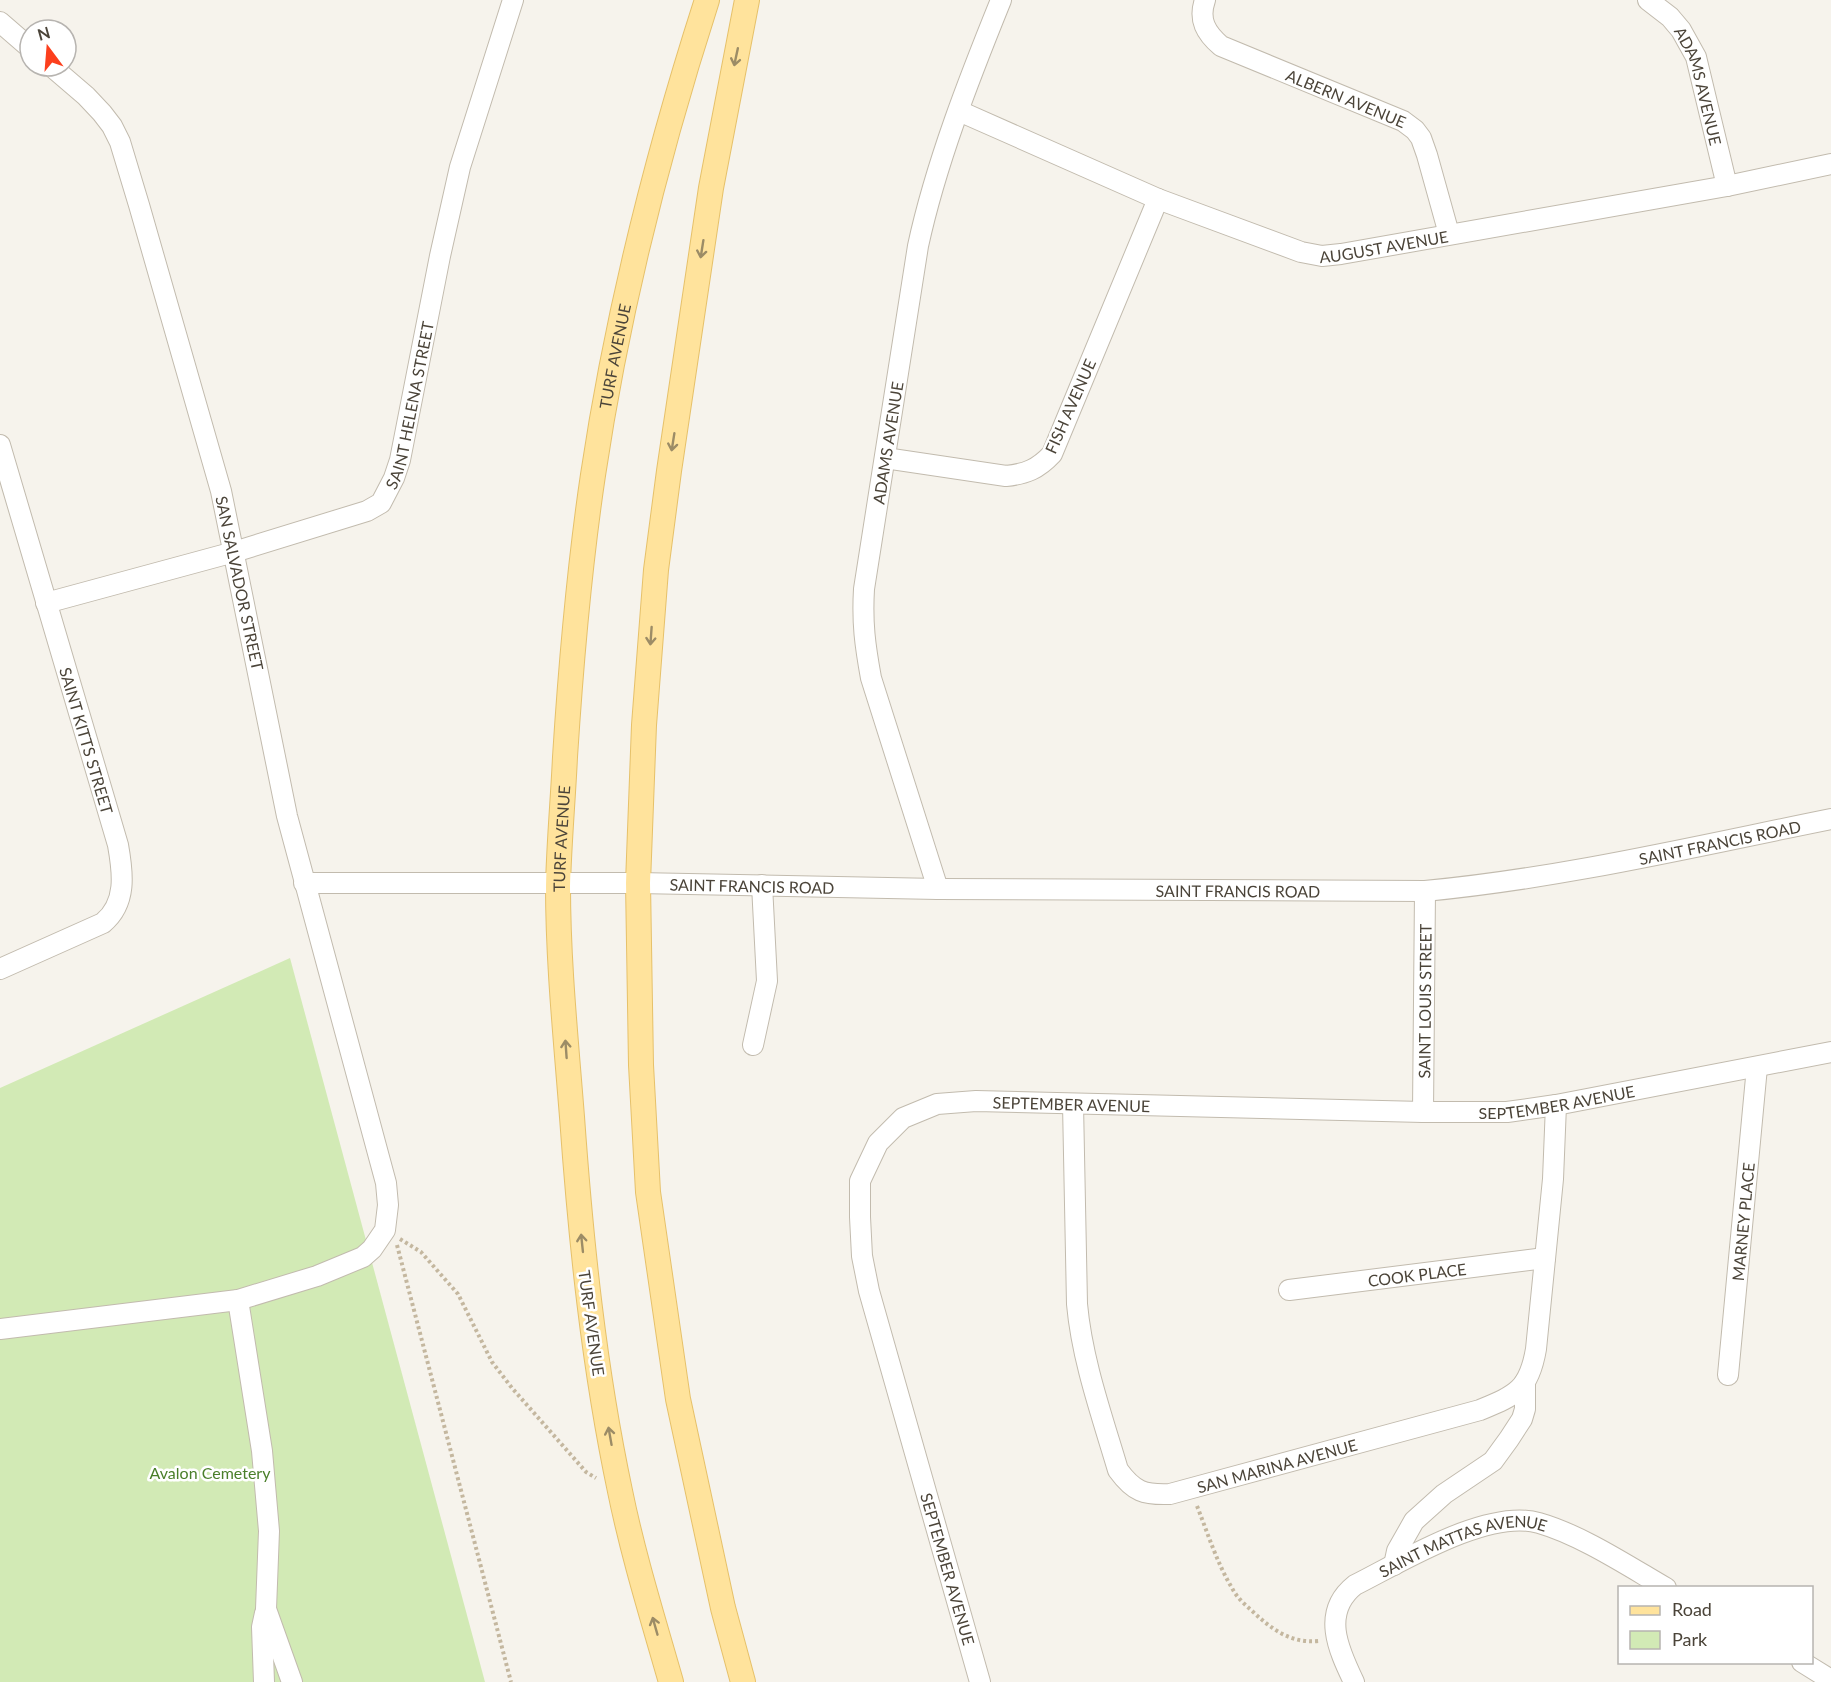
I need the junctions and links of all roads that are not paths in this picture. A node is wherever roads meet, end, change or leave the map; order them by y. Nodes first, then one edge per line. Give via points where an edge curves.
1 (513, 0) edge
2 (707, 0) edge
3 (747, 0) edge
4 (1000, 0) edge
5 (1205, 0) edge
6 (1648, 0) edge
7 (0, 22) edge
8 (18, 38) edge
9 (65, 78) edge
10 (959, 111) junction
11 (1831, 164) edge
12 (1727, 186) junction
13 (1158, 199) junction
14 (1449, 234) junction
15 (0, 445) edge
16 (885, 458) junction
17 (234, 552) junction
18 (46, 603) junction
19 (1830, 821) edge
20 (304, 883) junction
21 (638, 883) junction
22 (558, 884) junction
23 (762, 885) junction
24 (938, 889) junction
25 (1425, 891) junction
26 (0, 969) edge
27 (753, 1045) dead end
28 (1831, 1052) edge
29 (1757, 1066) junction
30 (1073, 1104) junction
31 (1556, 1105) junction
32 (1423, 1112) junction
33 (1545, 1258) junction
34 (1289, 1290) dead end
35 (238, 1300) junction
36 (0, 1329) edge
37 (1728, 1375) dead end
38 (1525, 1382) junction
39 (1394, 1565) junction
40 (1664, 1586) edge
41 (266, 1609) junction
42 (1805, 1664) edge
43 (1831, 1680) edge
44 (264, 1682) edge
45 (292, 1682) edge
46 (671, 1682) edge
47 (743, 1682) edge
48 (980, 1682) edge
49 (1354, 1682) edge

1 - 17 street, SAINT HELENA STREET via 460,167 400,460 387,493 381,503 367,511
2 - 22 main road, TURF AVENUE via 678,93 610,373 580,572
3 -> 21 main road via 711,188 656,570 644,725
4 - 10 street, ADAMS AVENUE
5 - 14 street, ALBERN AVENUE via 1203,23 1209,36 1221,46 1403,121 1415,130 1427,155
6 - 12 street, ADAMS AVENUE via 1681,30 1696,57
7 - 8 street
9 - 17 street, SAN SALVADOR STREET via 102,113 120,142 199,410
10 - 13 street, AUGUST AVENUE
10 - 16 street, ADAMS AVENUE via 920,236
11 - 12 street, AUGUST AVENUE
12 - 14 street, AUGUST AVENUE
13 - 14 street, AUGUST AVENUE via 1301,252 1322,256
13 - 16 street, FISH AVENUE via 1052,454 1043,464 1019,475 1005,476
15 - 18 street, SAINT KITTS STREET
16 - 24 street, ADAMS AVENUE via 864,589 865,647 871,678
17 - 18 street, SAINT HELENA STREET
17 - 20 street, SAN SALVADOR STREET via 273,753
18 - 26 street, SAINT KITTS STREET via 118,845 122,892 111,916 103,923
19 - 25 street, SAINT FRANCIS ROAD via 1602,865
20 - 22 street
20 - 35 street, SAN SALVADOR STREET via 386,1183 385,1230 363,1257 317,1276
21 - 22 street, SAINT FRANCIS ROAD
21 - 23 street, SAINT FRANCIS ROAD
21 - 47 main road via 648,1192 678,1399
46 -> 22 main road, TURF AVENUE via 620,1494 597,1370 577,1195 560,967
23 - 24 street, SAINT FRANCIS ROAD
23 - 27 street via 767,981
24 - 25 street, SAINT FRANCIS ROAD
25 - 32 street, SAINT LOUIS STREET
28 - 29 street, SEPTEMBER AVENUE
29 - 31 street, SEPTEMBER AVENUE
29 - 37 street, MARNEY PLACE
30 - 32 street, SEPTEMBER AVENUE
30 - 38 street, SAN MARINA AVENUE via 1079,1328 1118,1470 1127,1483 1140,1491 1154,1495 1191,1489 1480,1410 1509,1397
30 - 48 street, SEPTEMBER AVENUE via 937,1104 903,1118 878,1143 860,1181 862,1256 869,1291
31 - 32 street, SEPTEMBER AVENUE via 1507,1112
31 - 33 street
33 - 34 street, COOK PLACE
33 - 38 street via 1536,1349
35 - 36 street
35 - 41 street via 262,1451 269,1531
38 - 39 street via 1525,1409 1509,1439 1493,1461 1444,1494 1414,1521
39 - 40 street, SAINT MATTAS AVENUE via 1477,1528 1518,1520 1539,1522 1584,1542
39 - 49 street, SAINT MATTAS AVENUE via 1346,1592 1335,1614 1337,1639
41 - 44 street via 262,1627
41 - 45 street
42 - 43 street

